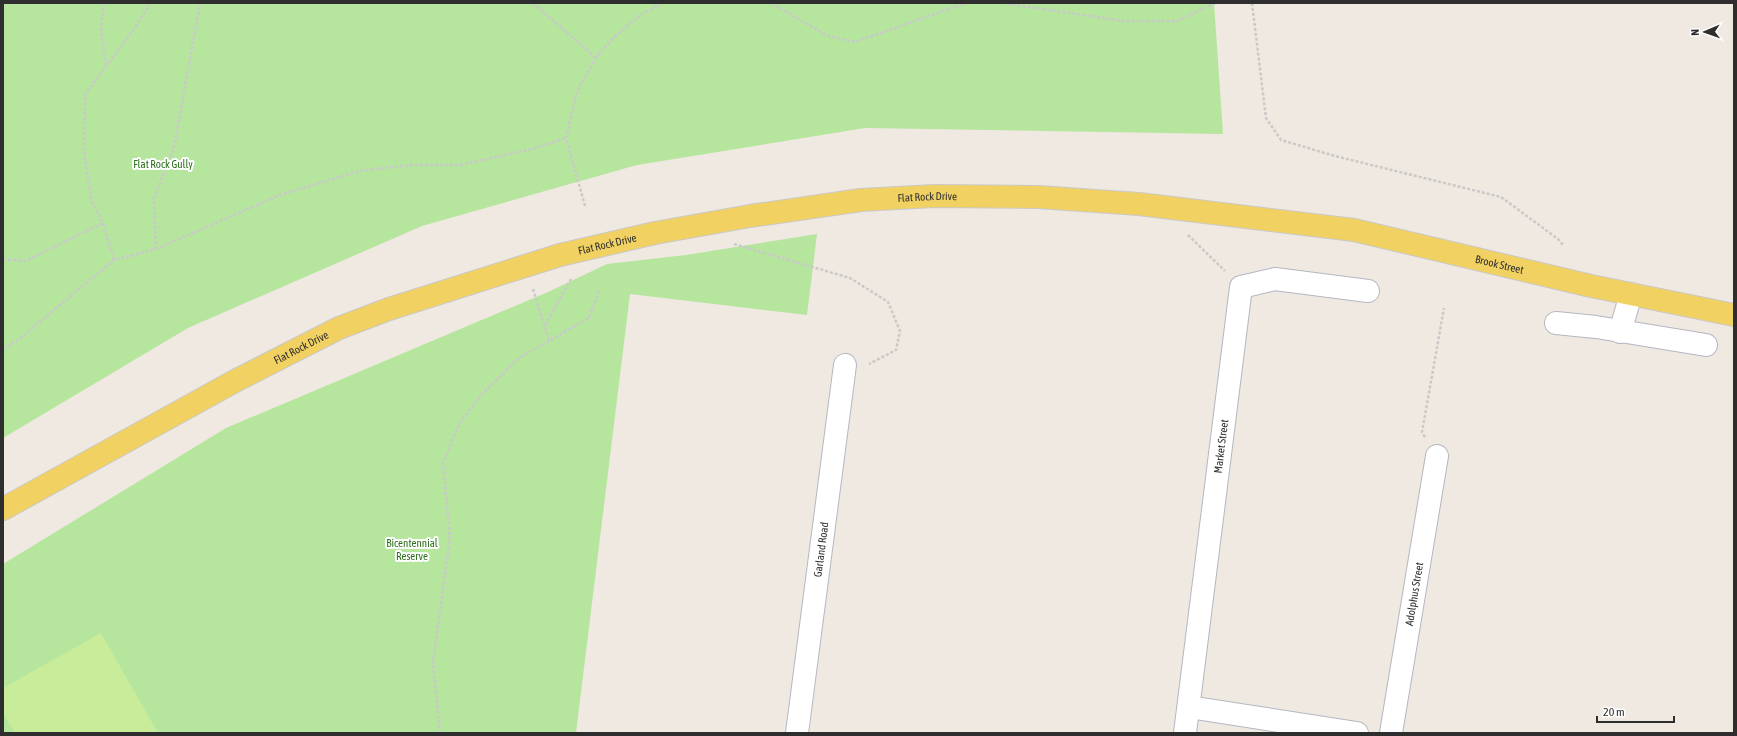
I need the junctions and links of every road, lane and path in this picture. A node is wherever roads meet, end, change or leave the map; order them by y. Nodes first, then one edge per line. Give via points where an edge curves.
1 (104, 3) edge
2 (150, 3) edge
3 (200, 3) edge
4 (533, 3) edge
5 (662, 3) edge
6 (771, 3) edge
7 (966, 3) edge
8 (1002, 3) edge
9 (1215, 3) edge
10 (1252, 3) edge
11 (596, 58) junction
12 (106, 65) junction
13 (566, 138) junction
14 (585, 206) dead end
15 (1265, 219) joint
16 (103, 223) junction
17 (1185, 232) dead end
18 (730, 243) dead end
19 (1564, 246) dead end
20 (156, 249) junction
21 (3, 259) edge
22 (114, 260) junction
23 (528, 265) junction
24 (573, 275) dead end
25 (1241, 287) junction
26 (599, 290) dead end
27 (1368, 291) dead end
28 (1632, 294) junction
29 (1444, 308) dead end
30 (1734, 315) edge
31 (1556, 324) dead end
32 (545, 325) junction
33 (1620, 332) junction
34 (550, 340) junction
35 (1706, 345) dead end
36 (3, 349) edge
37 (845, 365) joint
38 (1437, 456) joint
39 (3, 509) edge
40 (1189, 707) junction
41 (440, 733) edge
42 (797, 733) edge
43 (1185, 733) edge
44 (1357, 733) edge
45 (1391, 733) edge

1 - 12 path via 101,29
2 - 12 path
3 - 20 path via 174,148 154,198
4 - 11 path
5 - 11 path via 639,16 611,40
6 - 7 path via 828,36 855,42
8 - 9 path via 1123,21 1177,21
10 - 19 path via 1266,118 1281,140 1501,197 1558,238
11 - 13 path via 577,91
12 - 16 path via 84,94 84,153 92,202
13 - 14 path
13 - 20 path via 532,149 460,165 410,165 359,170 280,195
15 - 23 main road, Flat Rock Drive via 1139,204 1038,197 934,196 861,200 655,233
15 - 28 main road, Brook Street via 1354,230
16 - 21 path via 25,261
16 - 22 path
17 - 25 path
18 - 37 path via 850,278 888,302 900,331 896,350 870,364
20 - 22 path
22 - 36 path via 18,340
23 - 32 path via 534,294
23 - 39 main road, Flat Rock Drive via 389,309 339,328 235,381
24 - 32 path
25 - 27 street via 1275,279
25 - 40 street, Market Street
26 - 34 path via 589,318
28 - 30 main road, Brook Street
28 - 33 street
29 - 38 path via 1422,432
31 - 33 street
32 - 34 path
33 - 35 street
34 - 41 path via 519,358 483,393 459,424 443,463 450,538 433,662
37 - 42 street, Garland Road
38 - 45 street, Adolphus Street
40 - 43 street, Market Street
40 - 44 street

